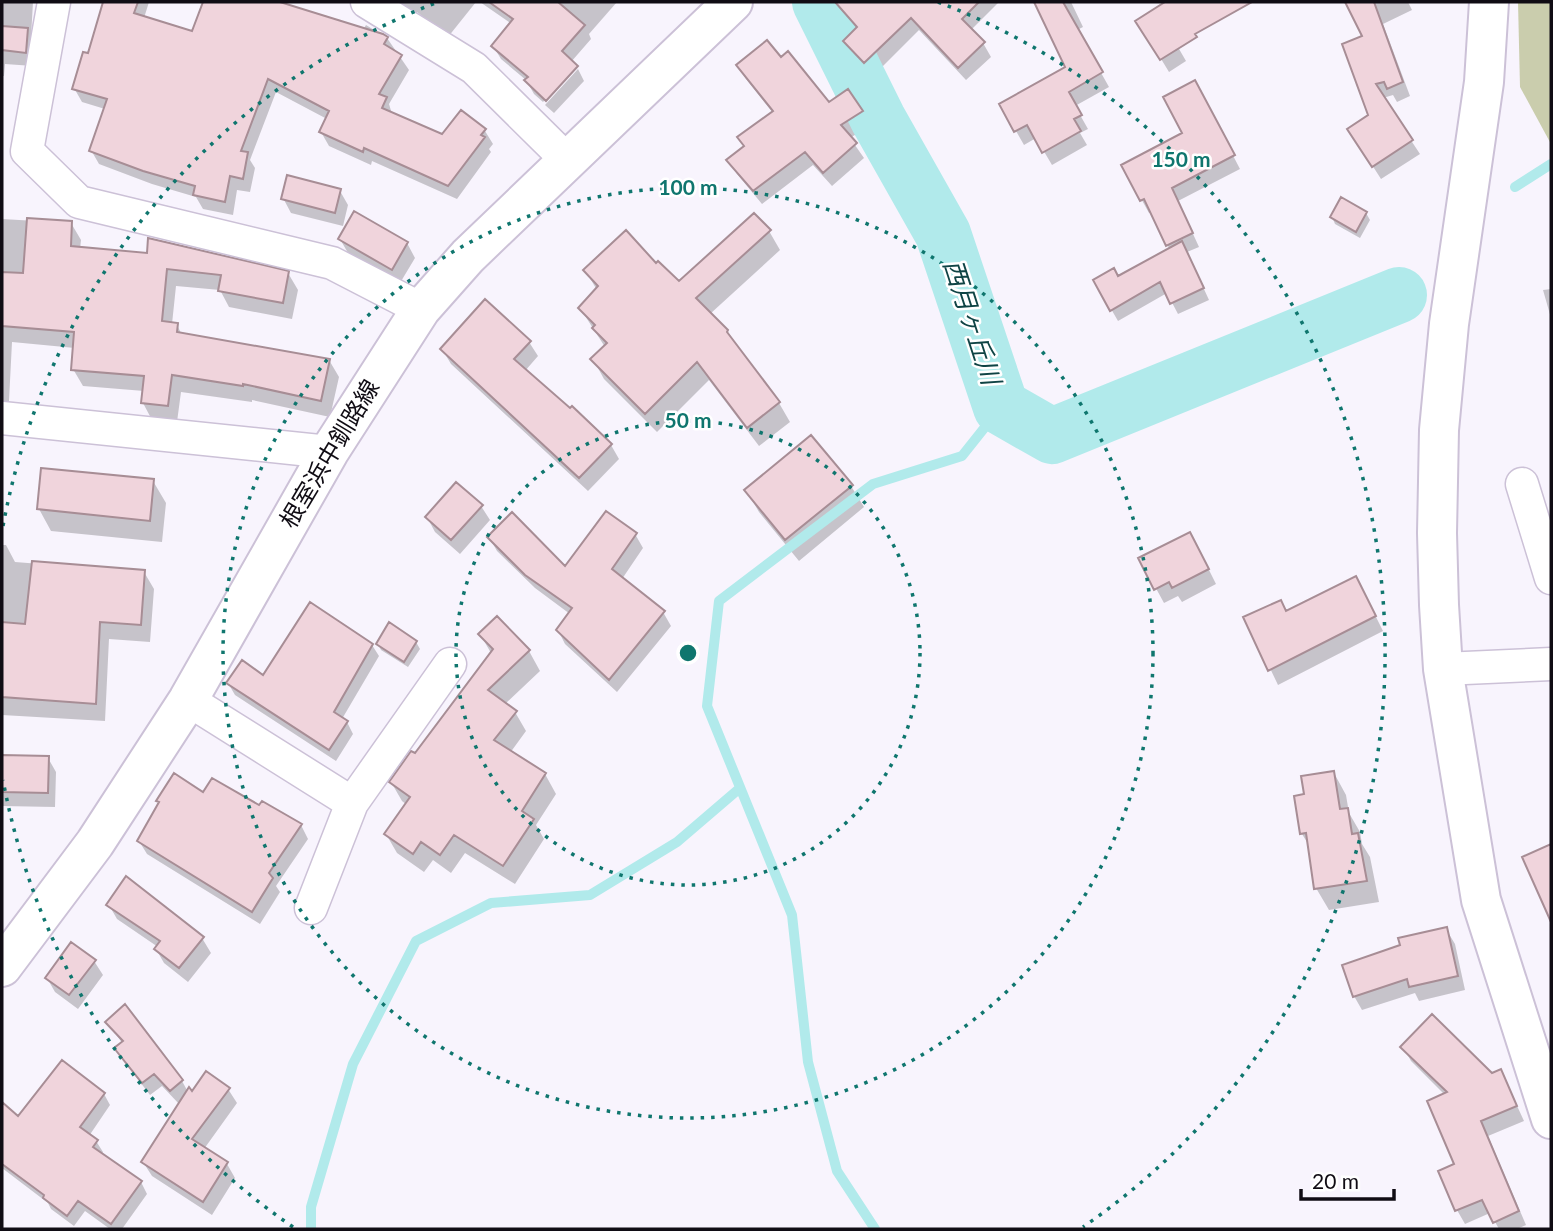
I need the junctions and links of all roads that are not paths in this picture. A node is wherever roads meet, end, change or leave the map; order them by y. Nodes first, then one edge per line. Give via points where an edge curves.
1 (54, 2) edge
2 (367, 2) edge
3 (733, 2) edge
4 (1489, 2) edge
5 (567, 160) junction
6 (421, 309) junction
7 (2, 418) edge
8 (329, 452) junction
9 (1522, 484) dead end
10 (1551, 578) edge
11 (450, 664) dead end
12 (1551, 664) edge
13 (1443, 670) junction
14 (188, 700) junction
15 (352, 803) junction
16 (312, 908) dead end
17 (2, 967) edge
18 (1550, 1111) edge

1 - 6 street via 27,151 79,202 332,263
2 - 5 street via 474,68
3 - 5 main road, 根室浜中釧路線
4 - 13 main road via 1484,82 1449,324 1439,430 1437,533
5 - 6 main road, 根室浜中釧路線 via 468,256
6 - 8 main road, 根室浜中釧路線
7 - 8 street
8 - 14 main road, 根室浜中釧路線
9 - 10 street
11 - 15 street
12 - 13 street
13 - 18 main road via 1481,900
14 - 15 street
14 - 17 main road, 根室浜中釧路線 via 95,843
15 - 16 street

